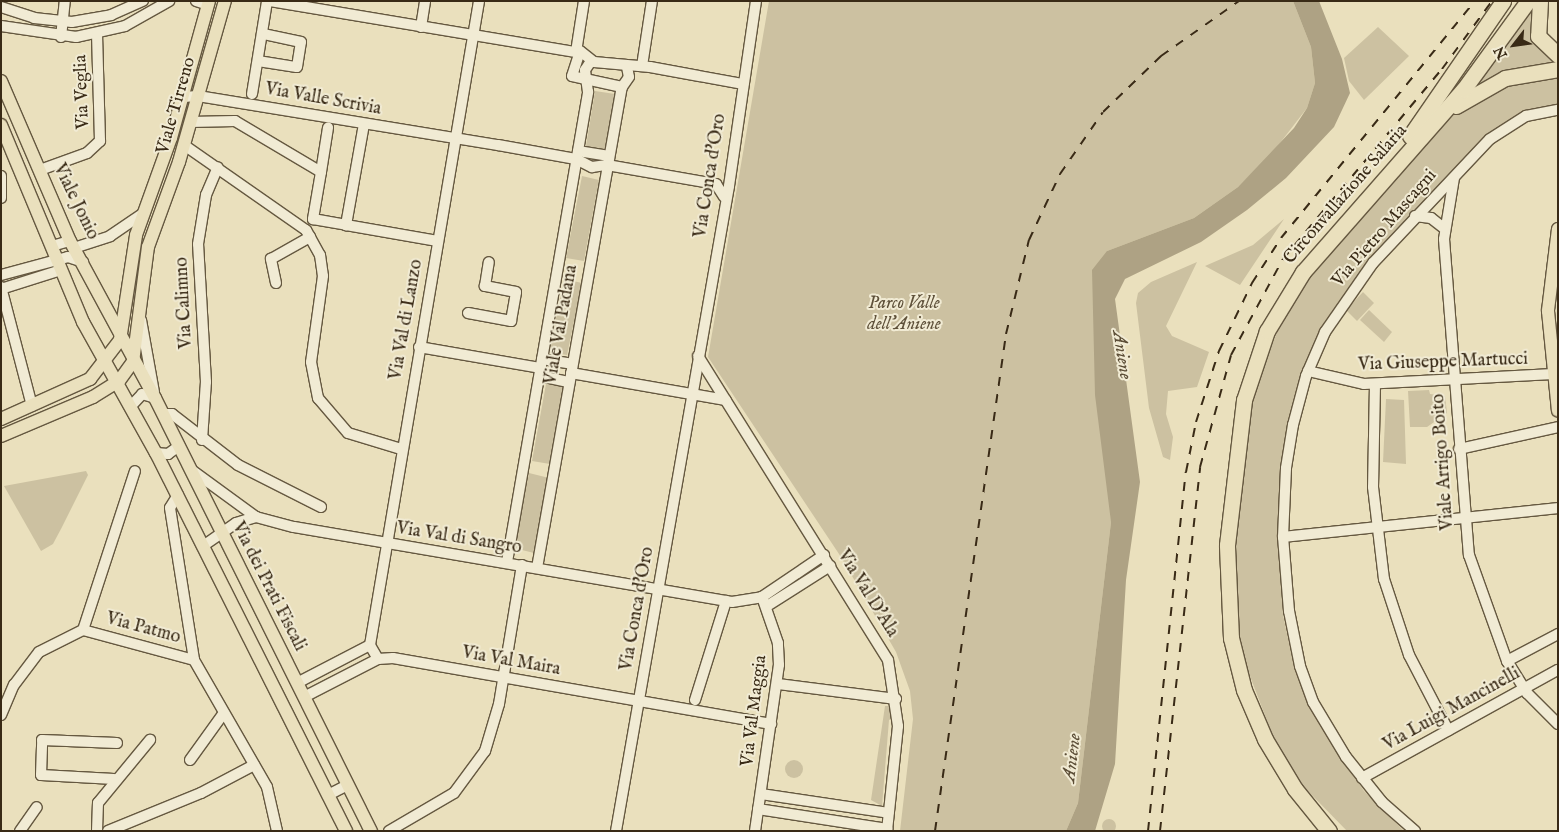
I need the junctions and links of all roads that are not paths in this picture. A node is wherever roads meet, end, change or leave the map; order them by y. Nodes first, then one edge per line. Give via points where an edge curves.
1 (65, 1) edge
2 (143, 1) edge
3 (169, 1) edge
4 (225, 1) edge
5 (269, 1) edge
6 (425, 1) edge
7 (479, 1) edge
8 (584, 1) edge
9 (652, 1) edge
10 (756, 1) edge
11 (1503, 1) edge
12 (1518, 1) edge
13 (1528, 1) edge
14 (1540, 1) edge
15 (204, 2) edge
16 (1, 7) edge
17 (62, 22) junction
18 (1, 26) edge
19 (421, 26) junction
20 (97, 33) junction
21 (262, 34) junction
22 (473, 36) junction
23 (61, 37) junction
24 (576, 52) junction
25 (1558, 55) edge
26 (258, 61) junction
27 (591, 61) junction
28 (642, 66) junction
29 (627, 67) junction
30 (1556, 70) edge
31 (1, 81) edge
32 (590, 81) junction
33 (743, 84) junction
34 (622, 87) junction
35 (252, 94) dead end
36 (198, 96) junction
37 (183, 97) junction
38 (1558, 110) edge
39 (1437, 119) junction
40 (190, 122) junction
41 (364, 124) junction
42 (1, 125) edge
43 (328, 128) dead end
44 (1410, 136) junction
45 (457, 138) junction
46 (184, 145) junction
47 (577, 155) junction
48 (608, 160) junction
49 (729, 166) junction
50 (218, 167) junction
51 (40, 170) junction
52 (321, 172) junction
53 (1455, 174) junction
54 (1, 176) edge
55 (716, 184) junction
56 (724, 197) junction
57 (1, 198) edge
58 (146, 211) junction
59 (1416, 216) junction
60 (346, 225) junction
61 (1444, 228) junction
62 (1558, 229) edge
63 (310, 236) junction
64 (438, 241) junction
65 (74, 244) junction
66 (52, 246) junction
67 (489, 262) dead end
68 (84, 263) junction
69 (59, 265) junction
70 (1, 275) edge
71 (276, 283) dead end
72 (1, 288) edge
73 (468, 314) dead end
74 (141, 318) junction
75 (122, 336) junction
76 (418, 347) junction
77 (698, 356) junction
78 (134, 360) junction
79 (105, 362) junction
80 (541, 368) junction
81 (1308, 371) junction
82 (571, 373) junction
83 (1555, 375) edge
84 (1454, 380) junction
85 (119, 381) junction
86 (1376, 384) junction
87 (691, 393) junction
88 (155, 398) junction
89 (726, 400) junction
90 (32, 406) junction
91 (131, 406) junction
92 (1558, 411) edge
93 (162, 414) junction
94 (1, 419) edge
95 (1558, 427) edge
96 (1, 436) edge
97 (202, 440) junction
98 (179, 446) junction
99 (401, 449) junction
100 (1459, 449) junction
101 (156, 454) junction
102 (190, 469) junction
103 (135, 472) dead end
104 (174, 499) junction
105 (321, 507) dead end
106 (1558, 508) edge
107 (256, 516) junction
108 (1464, 517) junction
109 (1376, 527) junction
110 (222, 534) junction
111 (1284, 537) junction
112 (386, 543) junction
113 (203, 546) junction
114 (824, 555) junction
115 (507, 562) junction
116 (522, 566) junction
117 (830, 566) junction
118 (537, 568) junction
119 (657, 590) junction
120 (726, 601) junction
121 (764, 602) junction
122 (83, 630) junction
123 (1558, 634) edge
124 (370, 645) junction
125 (378, 659) junction
126 (194, 660) junction
127 (1507, 661) junction
128 (1558, 670) edge
129 (504, 677) junction
130 (297, 683) junction
131 (778, 684) junction
132 (1524, 689) junction
133 (304, 697) junction
134 (896, 699) junction
135 (639, 700) junction
136 (695, 700) dead end
137 (223, 714) junction
138 (1, 715) edge
139 (771, 724) junction
140 (1558, 724) edge
141 (1448, 730) junction
142 (150, 740) dead end
143 (117, 743) dead end
144 (190, 760) dead end
145 (254, 765) junction
146 (1362, 778) junction
147 (114, 779) junction
148 (348, 785) junction
149 (761, 794) junction
150 (328, 795) junction
151 (37, 807) dead end
152 (758, 809) junction
153 (889, 813) junction
154 (1325, 829) edge
155 (887, 830) edge
156 (20, 831) edge
157 (97, 831) edge
158 (108, 831) edge
159 (276, 831) edge
160 (346, 831) edge
161 (371, 831) edge
162 (389, 831) edge
163 (616, 831) edge
164 (755, 831) edge
165 (1414, 831) edge

1 - 17 street
2 - 17 street via 105,16
3 - 20 street via 137,22
4 - 36 main road, Viale Tirreno
5 - 19 street
5 - 21 street
6 - 19 street
7 - 22 street, Via Val di Lanzo
8 - 24 street
9 - 28 street
10 - 33 street, Via Conca d'Oro
11 - 44 highway
12 - 44 highway, Circonvallazione Salaria via 1468,70
13 - 39 highway, Circonvallazione Salaria via 1488,59
14 - 25 highway via 1538,36
15 - 37 main road, Viale Tirreno
16 - 17 street
17 - 23 street
18 - 23 street
19 - 22 street
20 - 23 street
20 - 51 street, Via Veglia via 101,138 89,152
21 - 26 street
21 - 26 street via 300,42 297,67
22 - 24 street
22 - 45 street, Via Val di Lanzo
24 - 27 street via 583,52
24 - 32 street via 572,76
26 - 35 street
27 - 29 street
27 - 32 street, Viale Val Padana via 585,73
28 - 29 street
28 - 33 street
29 - 34 street, Viale Val Padana via 629,77
30 - 39 highway via 1494,82
31 - 51 main road, Viale Jonio
32 - 34 street
32 - 47 street, Viale Val Padana
33 - 49 street, Via Conca d'Oro
34 - 48 street, Viale Val Padana
36 - 37 street, Via Valle Scrivia
36 - 40 main road, Viale Tirreno
36 - 41 street, Via Valle Scrivia
37 - 58 main road, Viale Tirreno
38 - 53 street, Via Pietro Mascagni via 1531,114 1506,128
39 - 154 highway, Circonvallazione Salaria via 1336,230 1287,296 1255,362 1237,434 1226,570 1235,655 1265,739
40 - 46 main road, Viale Tirreno
40 - 52 street via 235,121
41 - 45 street, Via Valle Scrivia
41 - 60 street
42 - 66 main road, Viale Jonio
43 - 52 street
44 - 154 highway, Circonvallazione Salaria via 1310,247 1276,296 1245,364 1226,448 1217,578 1228,663 1262,753
45 - 47 street, Via Valle Scrivia
45 - 64 street, Via Val di Lanzo
46 - 50 street
46 - 74 main road, Viale Tirreno via 157,219 144,267
47 - 48 street, Via Valle Scrivia via 592,168
47 - 80 street, Viale Val Padana
48 - 55 street, Via Valle Scrivia
48 - 82 street, Viale Val Padana
49 - 55 street
49 - 56 street, Via Conca d'Oro
50 - 63 street via 293,217
50 - 97 street, Via Calimno via 206,195 198,244 206,392
51 - 65 main road, Viale Jonio
52 - 60 street via 314,219
53 - 59 street, Via Pietro Mascagni
53 - 61 street, Viale Arrigo Boito
54 - 57 street
55 - 56 street
56 - 77 street, Via Conca d'Oro
58 - 65 street via 110,236
58 - 75 main road, Viale Tirreno via 132,256
59 - 61 street via 1432,219
59 - 81 street, Via Pietro Mascagni via 1340,306
60 - 64 street
61 - 84 street, Viale Arrigo Boito
62 - 83 main road via 1548,298
63 - 71 street via 271,259
63 - 99 street via 323,276 311,368 318,398 348,433
64 - 76 street, Via Val di Lanzo
65 - 66 street
65 - 68 main road, Viale Jonio
66 - 69 main road, Viale Jonio
67 - 73 street via 485,286 516,292 511,322
68 - 69 street via 72,256
68 - 75 main road, Viale Jonio
69 - 70 street
69 - 72 street
69 - 79 main road, Viale Jonio
72 - 90 street
74 - 78 main road, Viale Tirreno
74 - 88 street
75 - 78 main road, Viale Jonio
75 - 79 main road
76 - 80 street
76 - 99 street, Via Val di Lanzo
77 - 87 street, Via Conca d'Oro
77 - 89 street, Via Val D'Ala
78 - 85 main road
78 - 88 main road, Via dei Prati Fiscali
79 - 85 main road, Viale Jonio
79 - 90 main road via 85,382
80 - 82 street
80 - 82 street
80 - 115 street, Viale Val Padana
81 - 86 street, Via Giuseppe Martucci via 1344,382
81 - 111 street, Via Pietro Mascagni via 1287,461
82 - 87 street
82 - 118 street, Viale Val Padana
83 - 84 street, Via Giuseppe Martucci
83 - 92 main road
84 - 86 street, Via Giuseppe Martucci
84 - 100 street, Viale Arrigo Boito
85 - 91 main road
85 - 96 main road via 86,400
86 - 109 street
87 - 89 street
87 - 119 street, Via Conca d'Oro
88 - 91 street via 142,394
88 - 93 main road, Via dei Prati Fiscali
89 - 114 street, Via Val D'Ala
90 - 94 main road
91 - 101 main road
93 - 97 street via 172,414
93 - 98 main road, Via dei Prati Fiscali
95 - 100 street
97 - 105 street via 246,470
98 - 101 street via 168,454
98 - 102 main road, Via dei Prati Fiscali
99 - 112 street, Via Val di Lanzo
100 - 108 street, Viale Arrigo Boito
101 - 104 main road
102 - 107 street
102 - 110 main road, Via dei Prati Fiscali
103 - 122 street
104 - 113 main road
104 - 126 street
106 - 108 street
107 - 110 street
107 - 112 street, Via Val di Sangro
108 - 109 street
108 - 127 street, Viale Arrigo Boito via 1476,582
109 - 111 street
109 - 141 street via 1394,616
110 - 113 street
110 - 130 main road, Via dei Prati Fiscali
111 - 146 street, Via Pietro Mascagni via 1290,617 1307,687
112 - 115 street, Via Val di Sangro
112 - 124 street, Via Val di Lanzo
113 - 150 main road
114 - 117 street, Via Val D'Ala
114 - 121 street
115 - 116 street, Via Val di Sangro
116 - 118 street, Via Val di Sangro
116 - 129 street
117 - 121 street
117 - 134 street, Via Val D'Ala via 884,651
118 - 119 street, Via Val di Sangro
119 - 120 street, Via Val di Sangro
119 - 135 street, Via Conca d'Oro
120 - 121 street, Via Val di Sangro
120 - 136 street
121 - 131 street, Via Val Maggia via 779,648
122 - 126 street, Via Patmo
122 - 138 street via 52,643 35,656 9,693
123 - 127 street
124 - 125 street
124 - 130 street
125 - 129 street, Via Val Maira
125 - 133 street
126 - 137 street
127 - 132 street, Viale Arrigo Boito
128 - 132 street, Via Luigi Mancinelli
129 - 135 street, Via Val Maira
129 - 162 street via 491,737 473,772 445,801
130 - 133 main road, Via dei Prati Fiscali
131 - 134 street
131 - 139 street, Via Val Maggia
132 - 140 street, Viale Arrigo Boito
132 - 141 street, Via Luigi Mancinelli
133 - 148 main road, Via dei Prati Fiscali
134 - 153 street, Via Val D'Ala
135 - 139 street, Via Val Maira
135 - 163 street, Via Conca d'Oro
137 - 144 street
137 - 145 street
139 - 149 street, Via Val Maggia
141 - 146 street, Via Luigi Mancinelli
142 - 147 street
143 - 147 street via 42,740 41,775
145 - 158 street via 201,793
145 - 159 street via 273,803
146 - 165 street, Via Pietro Mascagni via 1387,808
147 - 157 street via 96,808
148 - 150 street
148 - 161 main road, Via dei Prati Fiscali
149 - 152 street, Via Val Maggia
149 - 153 street
150 - 160 main road
151 - 156 street
152 - 155 street
152 - 164 street, Via Val Maggia
153 - 155 street, Via Val D'Ala

